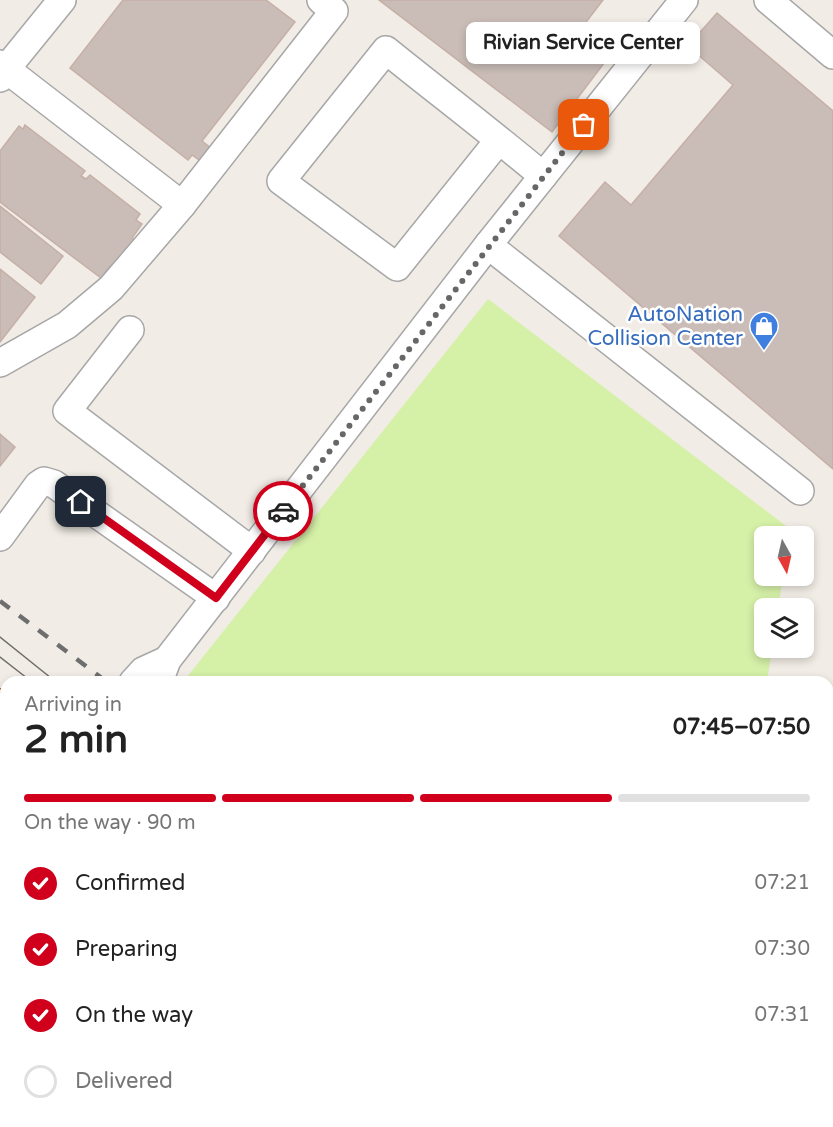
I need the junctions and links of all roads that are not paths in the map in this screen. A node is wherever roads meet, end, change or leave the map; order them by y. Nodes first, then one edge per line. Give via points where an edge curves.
1 (62, 0) edge
2 (684, 0) edge
3 (768, 0) edge
4 (334, 4) edge
5 (833, 55) edge
6 (2, 70) edge
7 (499, 140) junction
8 (543, 176) junction
9 (182, 205) junction
10 (488, 245) junction
11 (130, 330) dead end
12 (0, 363) edge
13 (800, 491) dead end
14 (0, 537) edge
15 (252, 551) junction
16 (216, 598) junction
17 (163, 671) edge
18 (138, 676) edge

1 - 6 street
2 - 8 street
3 - 5 street
4 - 9 street
6 - 9 street
7 - 7 street via 386,50 280,181 397,267
7 - 8 street
8 - 10 street
9 - 12 street via 111,288 67,325
10 - 13 street
10 - 15 street
11 - 15 street via 67,411
14 - 16 street via 44,481 54,484
15 - 16 street
16 - 17 street
17 - 18 street via 143,671

